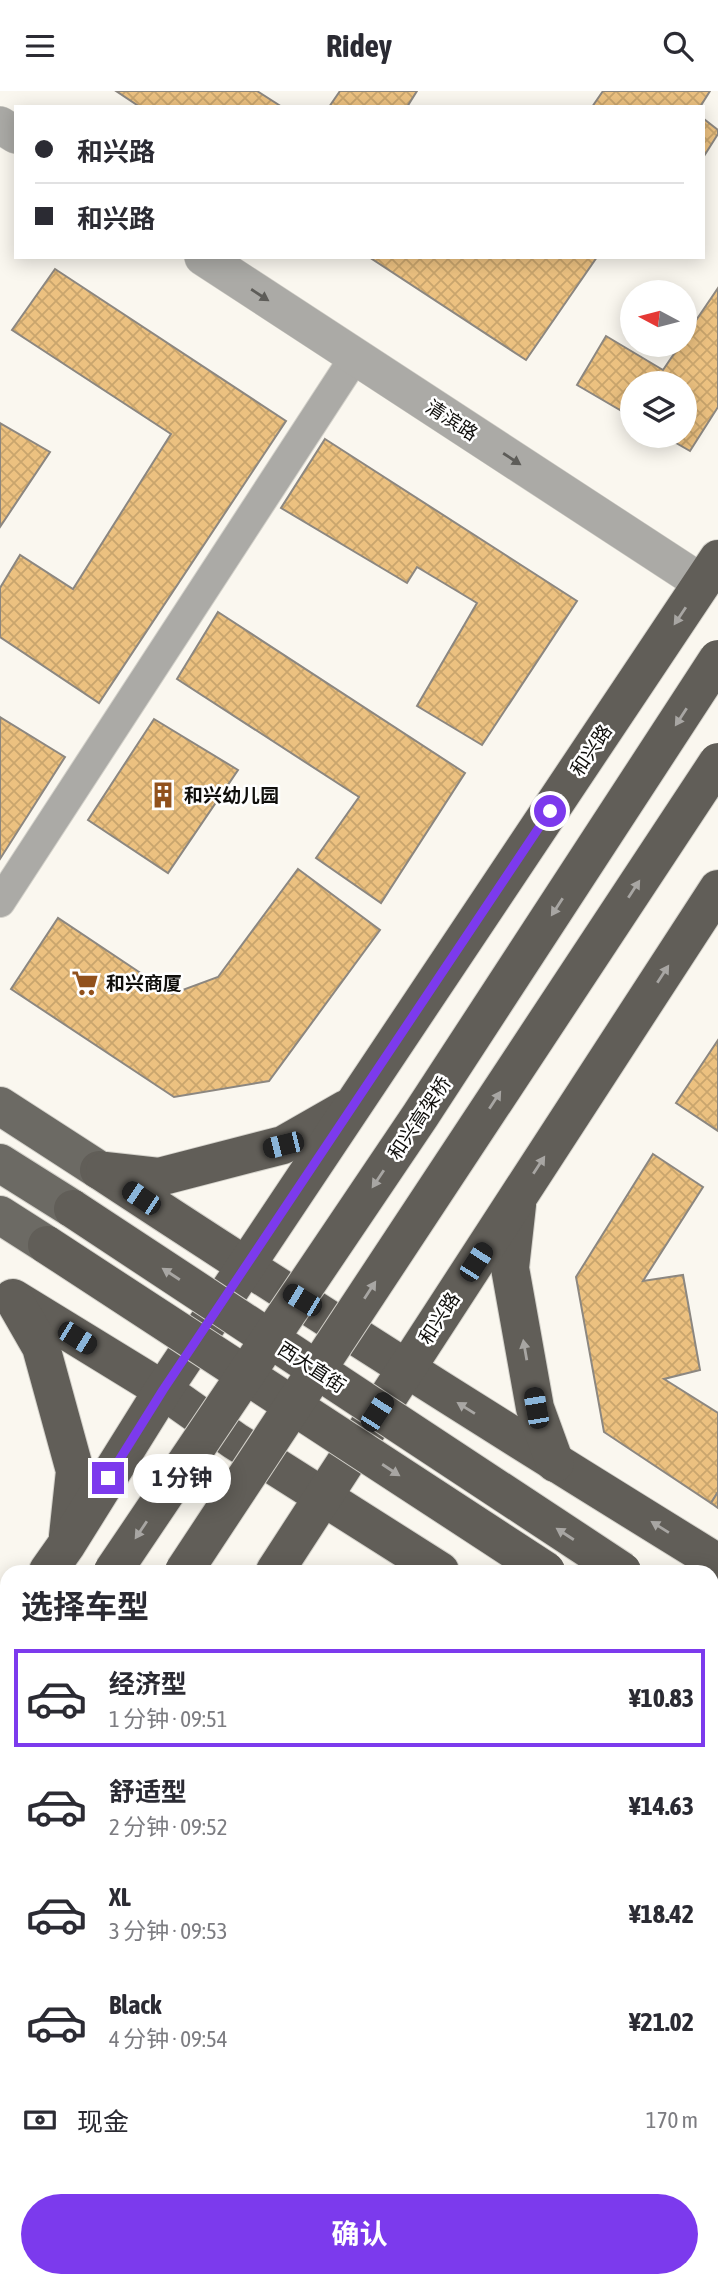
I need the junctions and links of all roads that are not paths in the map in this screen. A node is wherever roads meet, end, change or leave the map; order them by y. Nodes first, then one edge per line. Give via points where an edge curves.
1 (206, 259) edge
2 (355, 357) junction
3 (710, 571) edge
4 (718, 659) edge
5 (718, 762) edge
6 (718, 889) edge
7 (0, 902) edge
8 (0, 1106) edge
9 (351, 1106) junction
10 (0, 1163) edge
11 (99, 1170) junction
12 (518, 1198) junction
13 (73, 1209) joint
14 (0, 1215) edge
15 (47, 1245) joint
16 (246, 1266) junction
17 (6, 1294) edge
18 (405, 1370) junction
19 (163, 1390) junction
20 (555, 1462) junction
21 (322, 1497) junction
22 (57, 1558) edge
23 (718, 1563) edge
24 (117, 1565) edge
25 (188, 1565) edge
26 (279, 1565) edge
27 (430, 1565) edge
28 (537, 1565) edge
29 (613, 1565) edge

1 -> 2 street, 清滨路
2 -> 3 street, 清滨路
2 - 7 street
3 -> 9 highway, 和兴路
4 -> 24 highway, 和兴高架桥, bridge via 420,1116
25 -> 5 highway, bridge
12 -> 6 highway, 和兴路
8 - 11 main road
9 - 11 highway via 283,1145 159,1177
9 - 16 highway, 和兴路
10 - 13 main road, 西大直街
11 - 16 highway
12 - 18 highway, 和兴路
20 -> 12 highway via 536,1408 510,1268
29 -> 13 highway, 西大直街, bridge
14 - 15 main road
15 -> 28 highway, bridge
16 - 18 highway
16 - 19 highway, 和兴路
17 - 19 highway
17 - 22 highway via 41,1347 75,1471
20 -> 18 highway
18 - 21 highway, 和兴路
19 - 21 highway
19 - 22 highway, 和兴路
23 -> 20 highway
21 - 26 highway, 和兴路
21 - 27 highway

